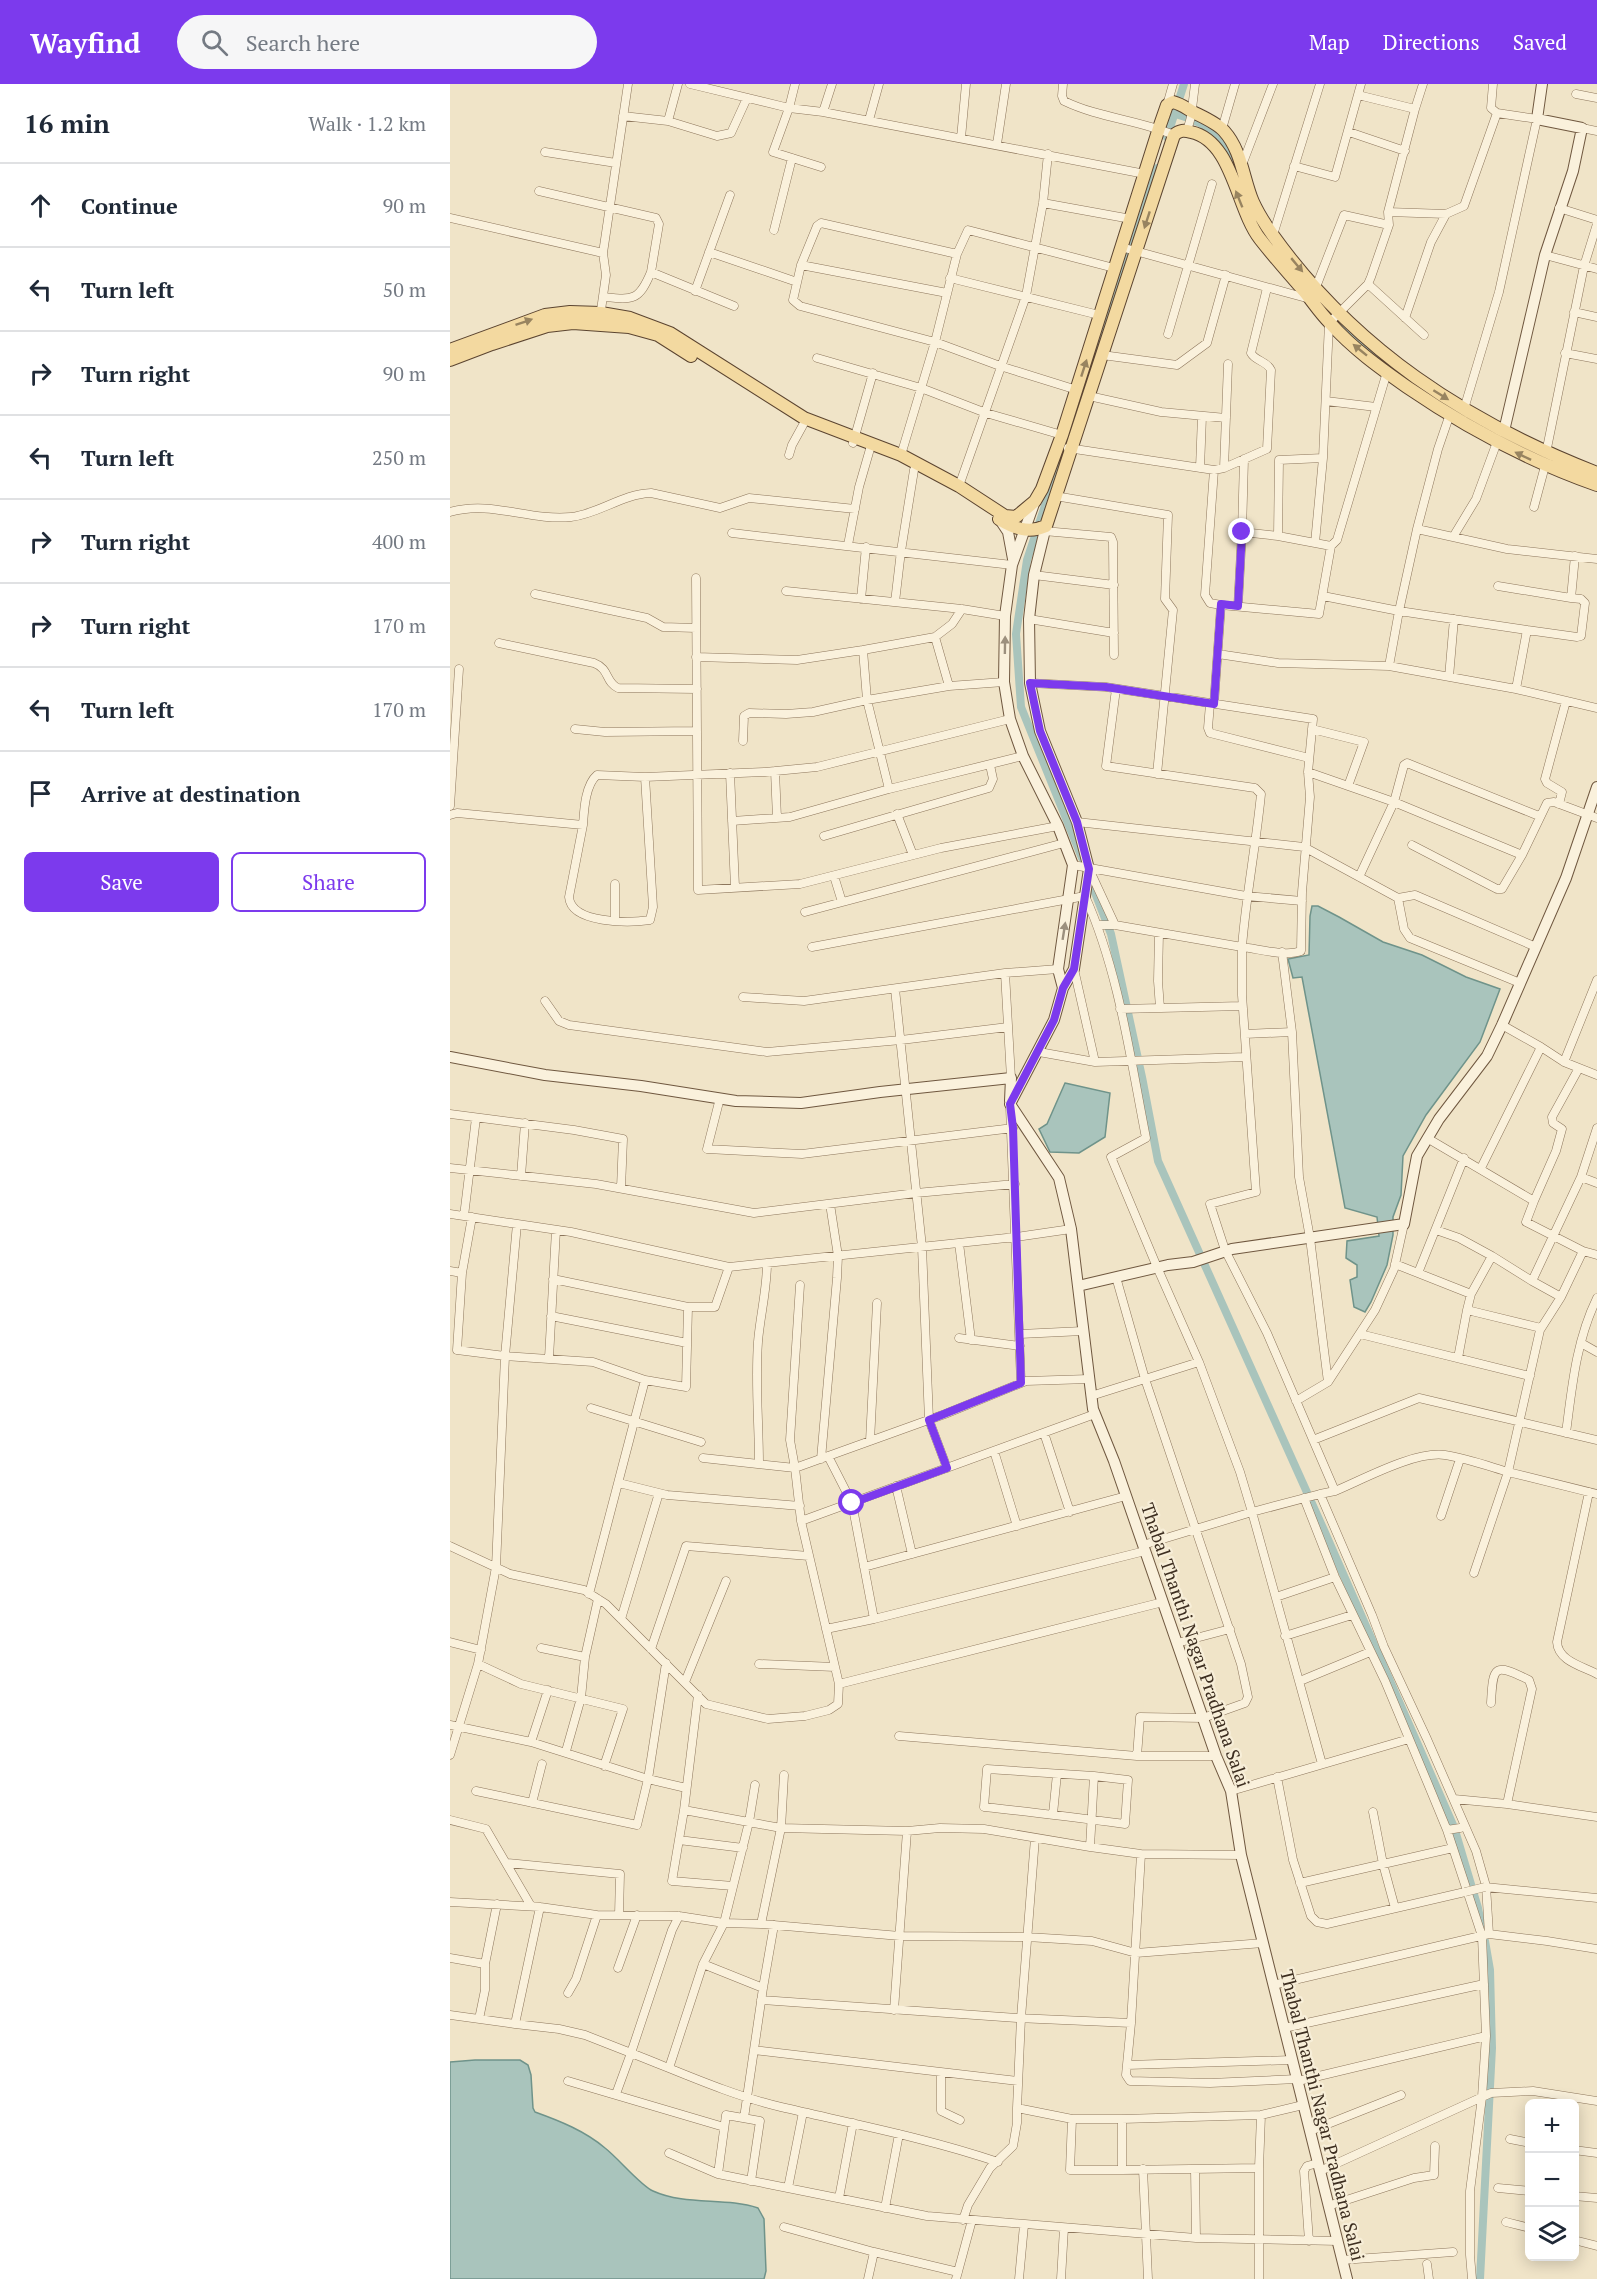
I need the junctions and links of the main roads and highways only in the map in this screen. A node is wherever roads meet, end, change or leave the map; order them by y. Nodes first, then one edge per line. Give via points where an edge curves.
1 (1542, 84) edge
2 (1177, 120) junction
3 (1129, 250) junction
4 (1334, 318) junction
5 (600, 319) junction
6 (450, 350) edge
7 (450, 360) edge
8 (1504, 431) junction
9 (854, 440) junction
10 (1064, 444) junction
11 (1546, 459) junction
12 (1597, 473) edge
13 (1597, 485) edge
14 (1035, 501) junction
15 (1004, 518) junction
16 (1036, 532) junction
17 (1013, 563) junction
18 (1597, 787) edge
19 (1593, 817) edge
20 (1077, 825) junction
21 (1061, 834) junction
22 (1084, 870) junction
23 (1063, 988) junction
24 (450, 1057) edge
25 (1010, 1104) junction
26 (1078, 1286) junction
27 (1347, 2279) edge

1 - 8 main road via 1537,119 1582,128 1573,171 1545,255
2 -> 3 main road
2 - 3 main road via 1145,174 1131,219
4 -> 2 main road via 1310,299 1256,234 1224,159 1213,144
2 -> 4 main road via 1222,129 1233,144 1253,201 1273,235 1316,286
3 - 10 main road via 1089,396
10 -> 3 main road via 1114,268
4 -> 8 main road via 1412,376
11 -> 4 main road via 1497,442 1450,414 1387,372
6 -> 5 main road via 545,315 570,312
5 - 7 main road via 547,326
5 - 9 main road via 658,335 803,425
5 - 9 main road via 630,318 670,333 804,418
8 - 11 main road
9 - 15 main road
9 - 15 main road via 901,455 959,486
10 - 14 main road
10 - 16 main road via 1055,496
11 - 12 main road
11 - 13 main road
14 - 15 main road via 1019,515
14 - 16 main road
15 - 16 main road via 1014,527
15 - 17 main road
16 - 17 main road
16 - 20 main road via 1029,619 1030,683 1040,731
21 -> 17 main road via 1023,756 1010,718 1004,682 1005,616
18 - 19 main road
19 - 26 main road via 1487,1056 1439,1119 1417,1156 1393,1226 1221,1251 1193,1262
20 - 21 main road
20 - 22 main road
21 - 22 main road
22 - 23 main road via 1085,896 1074,969
23 -> 22 main road via 1058,969 1069,899
23 - 25 main road via 1054,1020
24 - 25 main road via 545,1075 736,1101 801,1103 1011,1078
25 - 26 main road, Thabal Thanthi Nagar Pradhana Salai via 1059,1178
26 - 27 main road, Thabal Thanthi Nagar Pradhana Salai via 1095,1414 1231,1791 1241,1855

